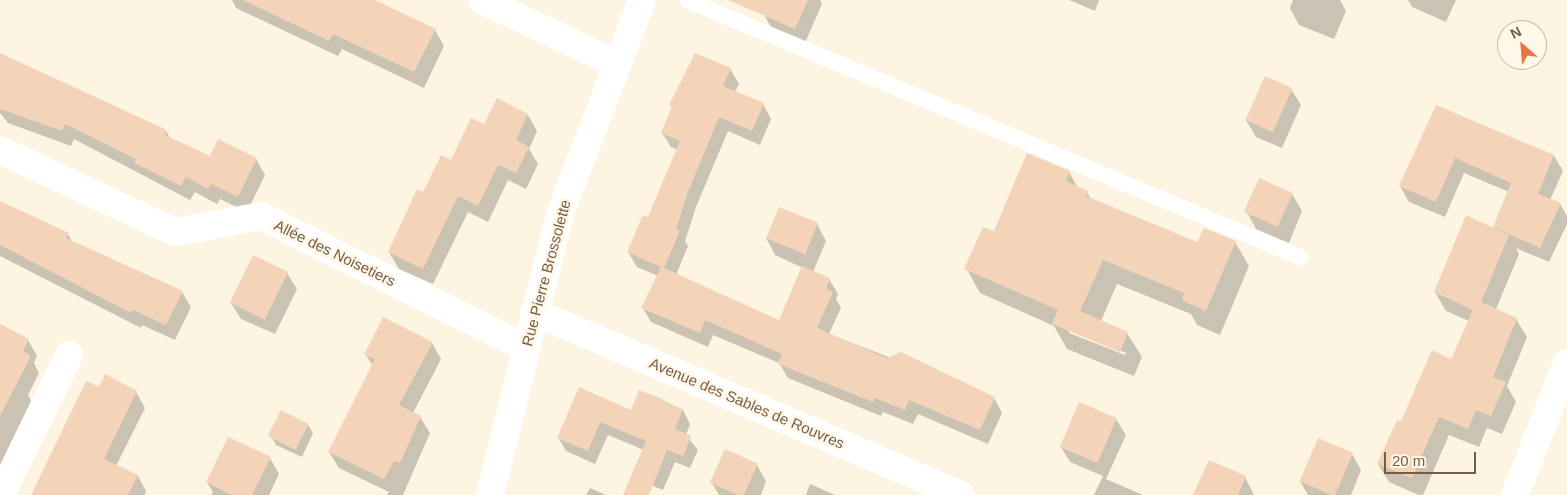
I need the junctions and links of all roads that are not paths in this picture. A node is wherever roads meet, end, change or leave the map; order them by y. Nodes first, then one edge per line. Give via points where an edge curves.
1 (482, 0) edge
2 (642, 0) edge
3 (687, 0) edge
4 (617, 64) junction
5 (0, 150) edge
6 (1300, 257) dead end
7 (534, 312) junction
8 (526, 348) junction
9 (69, 355) dead end
10 (1567, 363) edge
11 (2, 495) edge
12 (490, 495) edge
13 (960, 495) edge
14 (1515, 495) edge

1 - 4 street
2 - 4 street, Rue Pierre Brossolette
3 - 6 lane
4 - 7 street, Rue Pierre Brossolette via 560,214
5 - 8 street, Allée des Noisetiers via 175,232 261,216
7 - 8 street, Rue Pierre Brossolette
7 - 13 street, Avenue des Sables de Rouvres
8 - 12 street, Rue Pierre Brossolette
9 - 11 street
10 - 14 street

